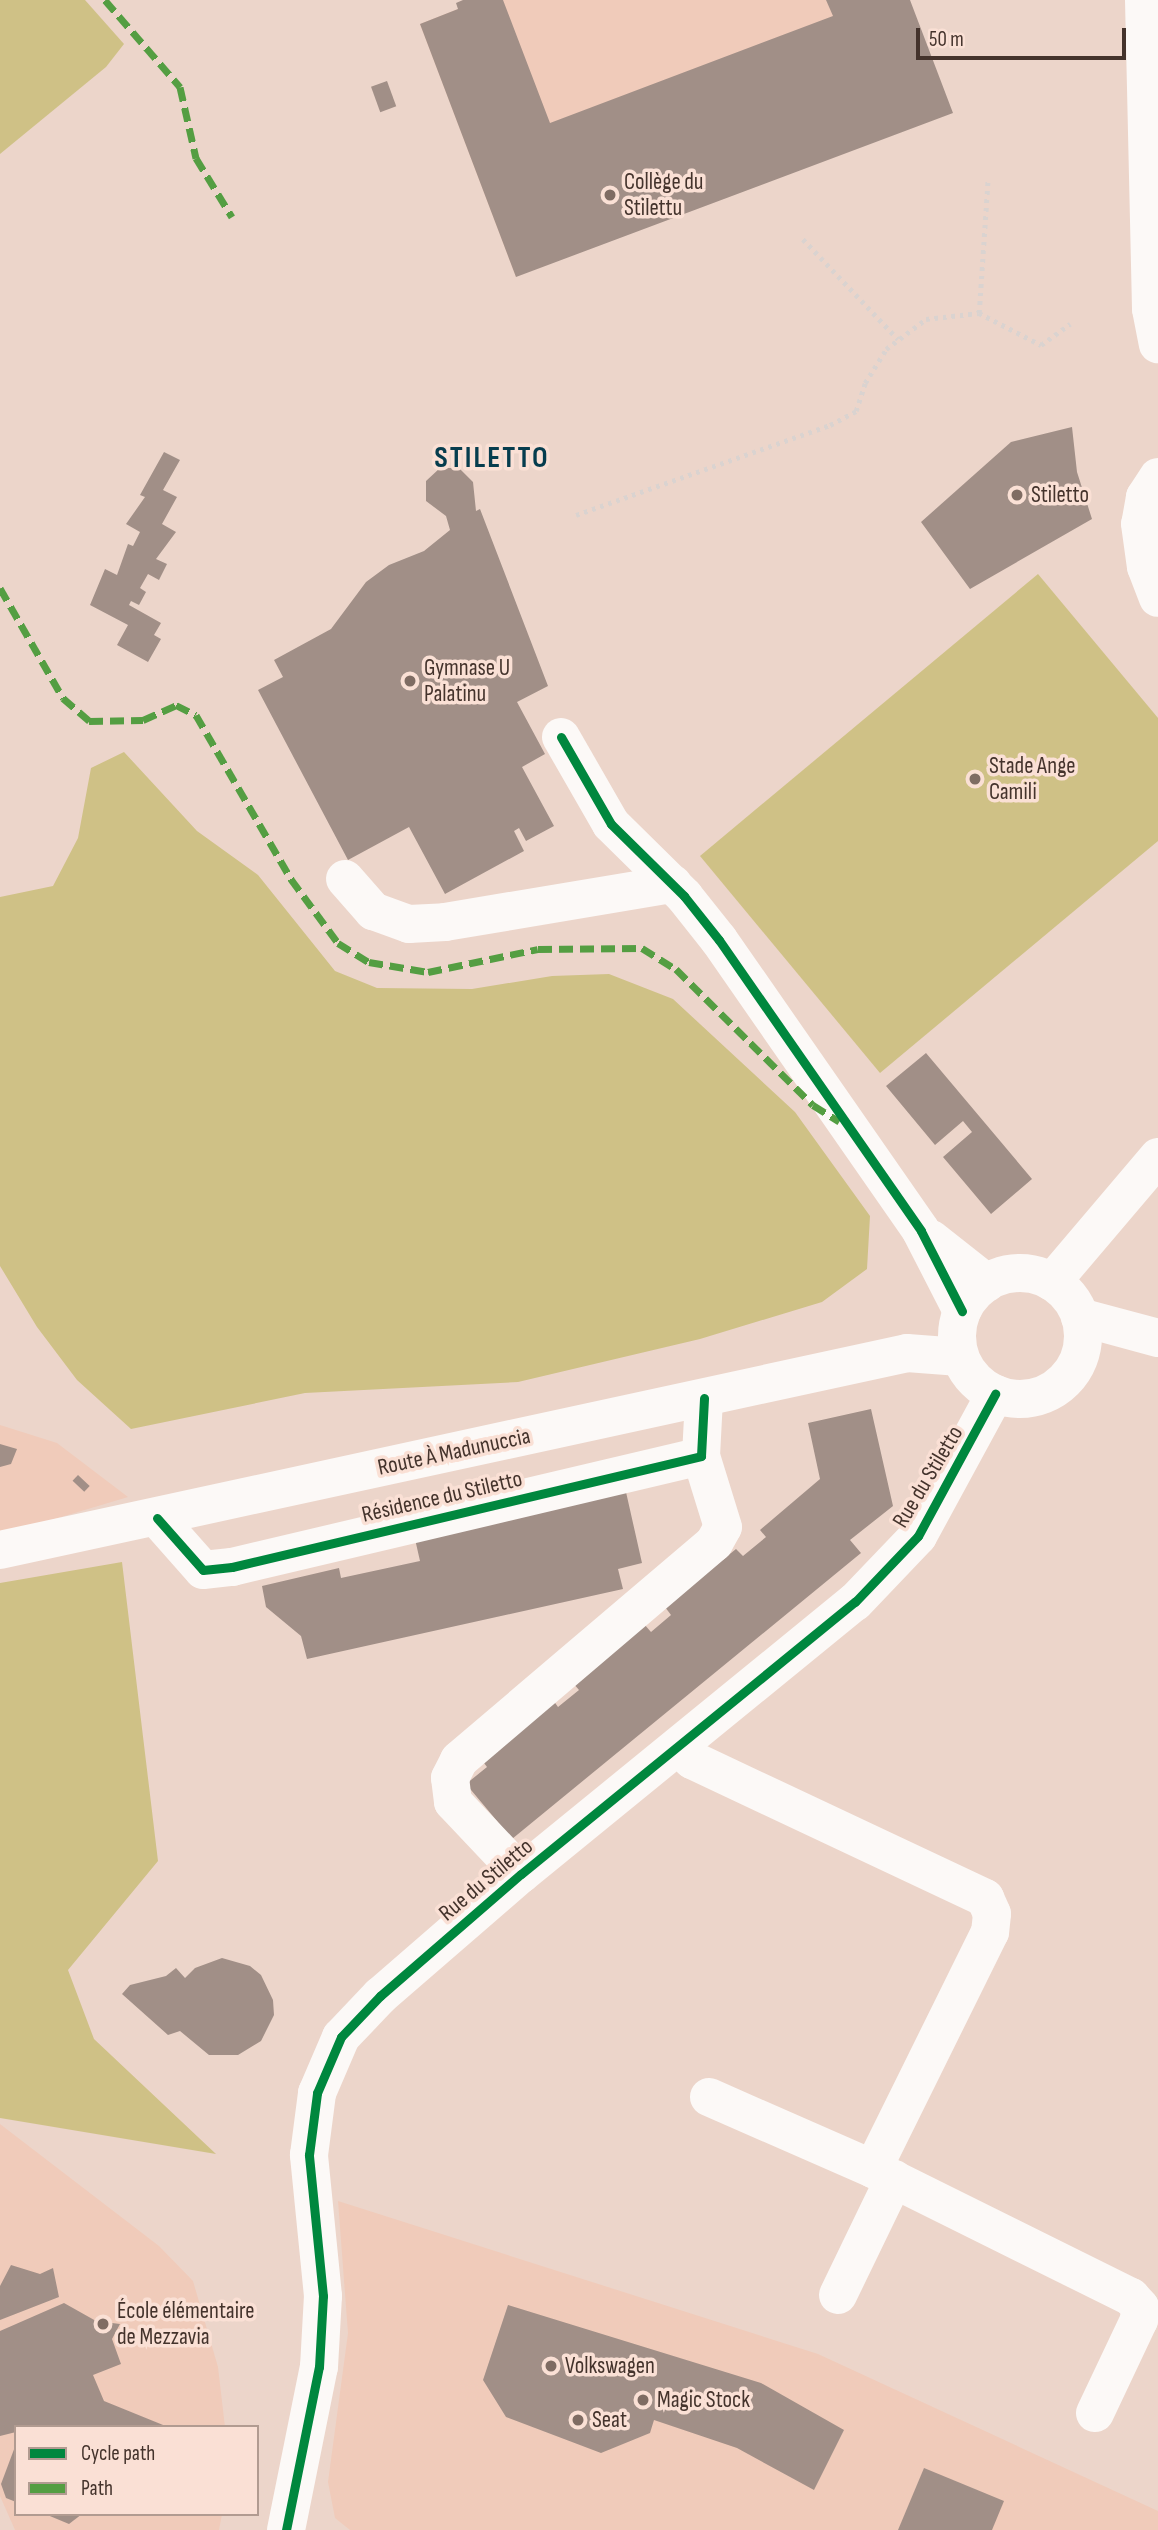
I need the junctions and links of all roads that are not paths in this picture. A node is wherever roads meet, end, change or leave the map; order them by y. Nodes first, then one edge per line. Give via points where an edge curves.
1 (1144, 0) edge
2 (1158, 344) edge
3 (1158, 477) edge
4 (1158, 598) edge
5 (561, 737) dead end
6 (345, 879) dead end
7 (673, 884) junction
8 (1158, 1157) edge
9 (921, 1231) junction
10 (1052, 1282) junction
11 (987, 1283) junction
12 (1080, 1317) junction
13 (960, 1331) junction
14 (1149, 1337) edge
15 (1080, 1356) junction
16 (995, 1394) junction
17 (704, 1398) junction
18 (701, 1456) junction
19 (157, 1518) junction
20 (0, 1550) edge
21 (679, 1746) junction
22 (522, 1874) junction
23 (709, 2097) dead end
24 (883, 2174) junction
25 (838, 2295) dead end
26 (1095, 2413) dead end
27 (294, 2525) edge

1 - 2 street via 1151,309
3 - 4 street via 1145,497 1140,524 1146,567
5 - 7 street via 611,824
6 - 7 street via 373,911 409,924
7 - 9 street via 719,940
8 - 10 street
9 - 11 street
9 - 13 street
10 - 11 street via 1020,1273
10 - 12 street via 1064,1291
11 - 13 street
12 - 14 street
12 - 15 street
13 - 16 street via 975,1379
13 - 17 street, Route À Madunuccia via 907,1353
14 - 15 street
15 - 16 street via 1063,1381 1037,1398
16 - 21 street, Rue du Stiletto via 918,1536 855,1602
17 - 18 street
17 - 19 street, Route À Madunuccia
18 - 19 street, Résidence du Stiletto via 203,1570
18 - 22 street via 723,1527 714,1543 459,1760 450,1778 453,1802
19 - 20 street, Route À Madunuccia
21 - 22 street, Rue du Stiletto
21 - 24 street via 692,1760 985,1898 992,1914 990,1932
22 - 27 street, Rue du Stiletto via 380,1996 341,2037 317,2093 309,2155 323,2296 319,2367
23 - 24 street
24 - 25 street
24 - 26 street via 1131,2297 1140,2306 1139,2320

